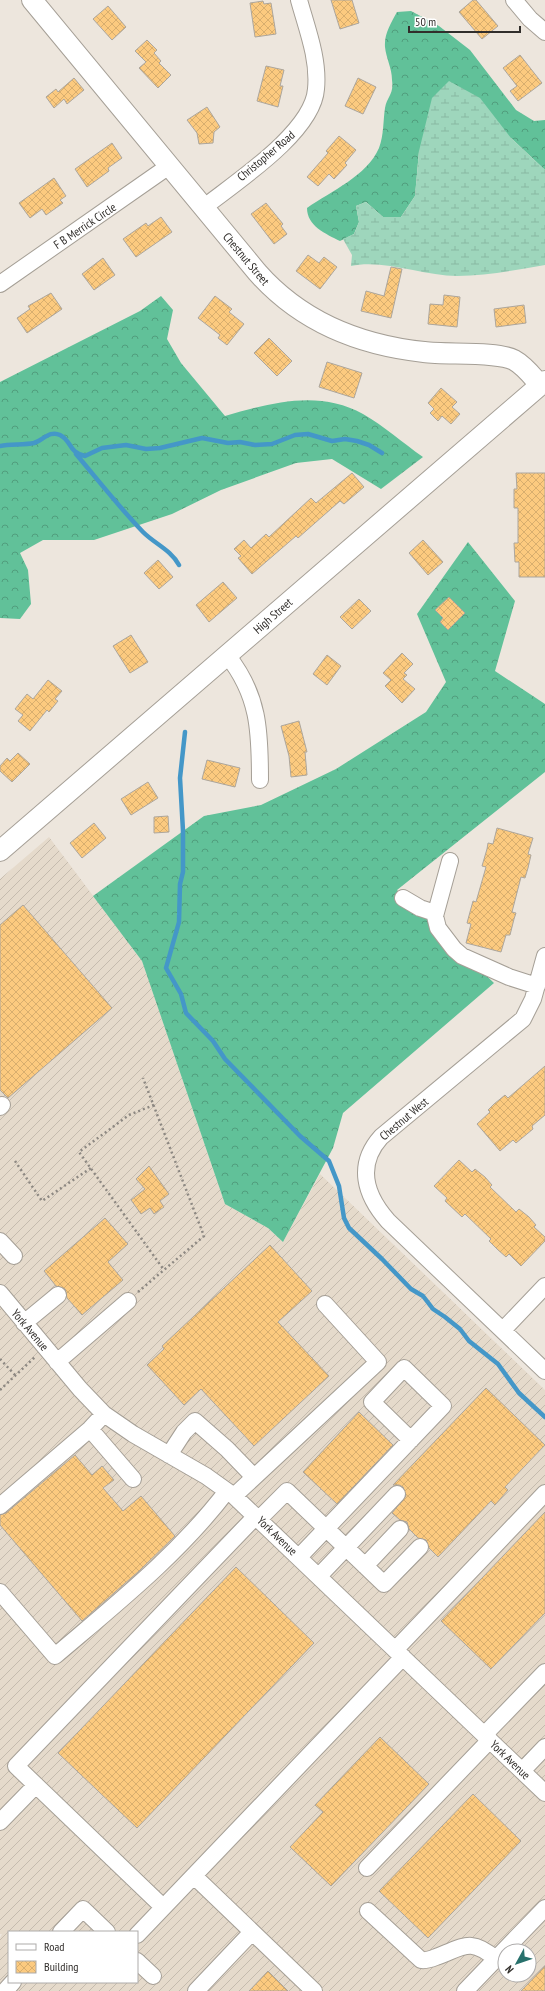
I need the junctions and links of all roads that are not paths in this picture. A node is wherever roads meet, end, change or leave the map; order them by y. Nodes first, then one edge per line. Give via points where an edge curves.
1 (32, 0) edge
2 (299, 0) edge
3 (514, 0) edge
4 (545, 32) edge
5 (169, 166) junction
6 (203, 208) junction
7 (0, 284) edge
8 (543, 386) edge
9 (227, 656) junction
10 (260, 780) dead end
11 (0, 851) edge
12 (450, 861) dead end
13 (403, 898) dead end
14 (435, 913) junction
15 (545, 956) edge
16 (537, 986) junction
17 (0, 1241) edge
18 (14, 1256) dead end
19 (545, 1286) edge
20 (0, 1293) edge
21 (58, 1294) dead end
22 (128, 1302) road end
23 (325, 1304) dead end
24 (24, 1323) junction
25 (503, 1330) junction
26 (57, 1362) junction
27 (545, 1371) edge
28 (104, 1414) junction
29 (90, 1429) junction
30 (411, 1440) junction
31 (169, 1455) junction
32 (254, 1477) junction
33 (133, 1479) dead end
34 (545, 1493) edge
35 (231, 1494) junction
36 (397, 1494) dead end
37 (0, 1506) edge
38 (258, 1518) junction
39 (326, 1528) junction
40 (400, 1529) dead end
41 (420, 1547) dead end
42 (346, 1548) junction
43 (299, 1557) junction
44 (365, 1566) junction
45 (319, 1576) junction
46 (0, 1592) edge
47 (399, 1653) junction
48 (545, 1672) edge
49 (487, 1738) junction
50 (545, 1747) edge
51 (522, 1771) junction
52 (36, 1785) junction
53 (545, 1793) edge
54 (0, 1822) edge
55 (367, 1868) dead end
56 (194, 1876) junction
57 (163, 1908) junction
58 (545, 1908) edge
59 (368, 1911) dead end
60 (62, 1931) edge
61 (106, 1931) edge
62 (252, 1932) junction
63 (138, 1934) edge
64 (496, 1959) junction
65 (138, 1962) edge
66 (153, 1976) dead end
67 (12, 1983) edge
68 (5, 1991) edge
69 (196, 1991) edge
70 (314, 1991) edge
71 (465, 1991) edge

1 - 5 main road, Chestnut Street
2 - 6 street, Christopher Road via 316,69 316,91 310,110 300,127 285,142
3 - 4 street
5 - 6 main road, Chestnut Street
5 - 7 street, F B Merrick Circle
6 - 8 main road, Chestnut Street via 273,290 313,320 352,338 382,346 425,352 507,357 521,365
8 - 9 main road, High Street
9 - 10 street via 242,677 254,704 260,743
9 - 11 main road, High Street
12 - 14 street
13 - 14 street
14 - 16 street via 436,925 457,952 509,977
15 - 16 street, Chestnut West
16 - 25 street, Chestnut West via 527,1013 518,1024 381,1137 371,1150 365,1174 369,1192 382,1214
17 - 18 street
19 - 25 street
20 - 24 street, York Avenue
21 - 24 street
22 - 26 street
23 - 32 street via 378,1362
24 - 26 street, York Avenue
25 - 27 street, Chestnut West
26 - 28 street, York Avenue
28 - 29 street
28 - 31 street, York Avenue
29 - 33 street
29 - 37 street
30 - 30 street via 443,1406 404,1368 372,1402
30 - 39 street
31 - 32 street via 184,1432 195,1421
31 - 35 street, York Avenue
32 - 35 street
34 - 47 street
35 - 38 street, York Avenue
35 - 46 street via 173,1553 55,1656
36 - 42 street
38 - 39 street via 287,1491
38 - 43 street, York Avenue
38 - 52 street via 16,1766
39 - 42 street
39 - 43 street
40 - 44 street
41 - 44 street via 384,1584
42 - 44 street
42 - 45 street
43 - 45 street, York Avenue
45 - 47 street, York Avenue
47 - 49 street, York Avenue
47 - 56 street
48 - 49 street
49 - 51 street, York Avenue
49 - 55 street
50 - 51 street
51 - 53 street, York Avenue
52 - 54 street
52 - 57 street
56 - 57 street
56 - 62 street
57 - 63 street
58 - 64 street
59 - 64 street via 421,1960 428,1960 471,1945 480,1947
60 - 61 street via 83,1909
62 - 69 street
62 - 70 street
64 - 71 street
65 - 66 street
67 - 68 street

